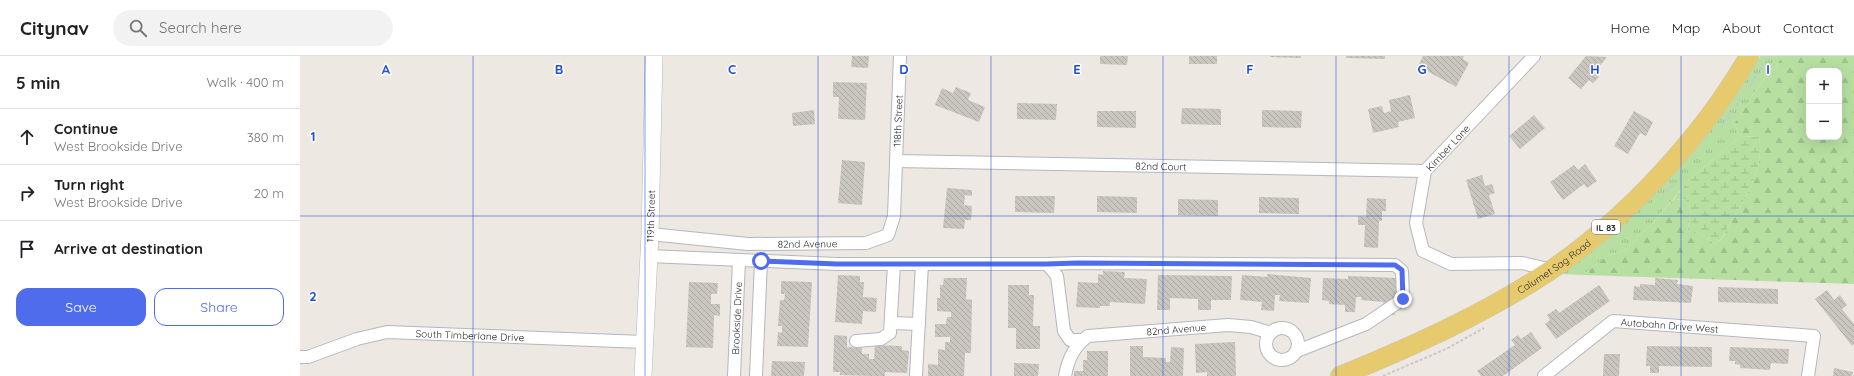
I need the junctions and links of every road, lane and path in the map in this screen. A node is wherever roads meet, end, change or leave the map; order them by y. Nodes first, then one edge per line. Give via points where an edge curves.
1 (654, 56) edge
2 (900, 56) edge
3 (1534, 56) edge
4 (1750, 56) edge
5 (896, 161) junction
6 (1425, 171) junction
7 (650, 234) junction
8 (649, 256) junction
9 (739, 260) junction
10 (761, 261) junction
11 (894, 264) junction
12 (922, 264) junction
13 (1047, 264) junction
14 (1552, 270) junction
15 (892, 323) junction
16 (919, 324) junction
17 (1271, 333) junction
18 (1082, 340) junction
19 (856, 341) dead end
20 (644, 342) junction
21 (1297, 352) junction
22 (300, 357) edge
23 (1561, 371) edge
24 (916, 375) dead end
25 (643, 376) edge
26 (734, 376) edge
27 (756, 376) edge
28 (1065, 376) edge
29 (1340, 376) edge
30 (1544, 376) edge
31 (1808, 376) edge

1 - 7 street, 119th Street
2 - 5 street, 118th Street
3 - 6 street, Kimber Lane
4 - 14 main road, Calumet Sag Road / IL 83 via 1700,128 1652,184 1607,227
5 - 6 street, 82nd Court
5 - 7 street, 82nd Avenue via 894,216 888,235 866,243 748,244
6 - 14 street, Kimber Lane via 1416,223 1423,251 1451,264 1522,263
7 - 8 street, 119th Street
8 - 9 street
8 - 20 street, 119th Street
9 - 10 street
9 - 26 street, Brookside Drive
10 - 11 street
10 - 27 street
11 - 12 street
11 - 15 street
12 - 13 street
12 - 16 street
13 - 18 street via 1057,276 1064,331 1070,340
13 - 21 street via 1395,265 1402,270 1403,299 1366,324
14 - 29 main road, Calumet Sag Road / IL 83 via 1506,298 1417,345
15 - 16 street
15 - 19 street via 890,332 881,339
16 - 24 street
17 - 18 street, 82nd Avenue via 1228,325 1088,336
17 - 21 street via 1280,328 1288,329 1298,338
17 - 21 street via 1266,344 1268,352 1276,359 1288,360
18 - 28 street via 1068,361
20 - 22 street, South Timberlane Drive via 387,332 357,339 308,357
20 - 25 street, 119th Street
23 - 30 street, Autobahn Drive West
23 - 31 street, Autobahn Drive West via 1613,321 1814,336

